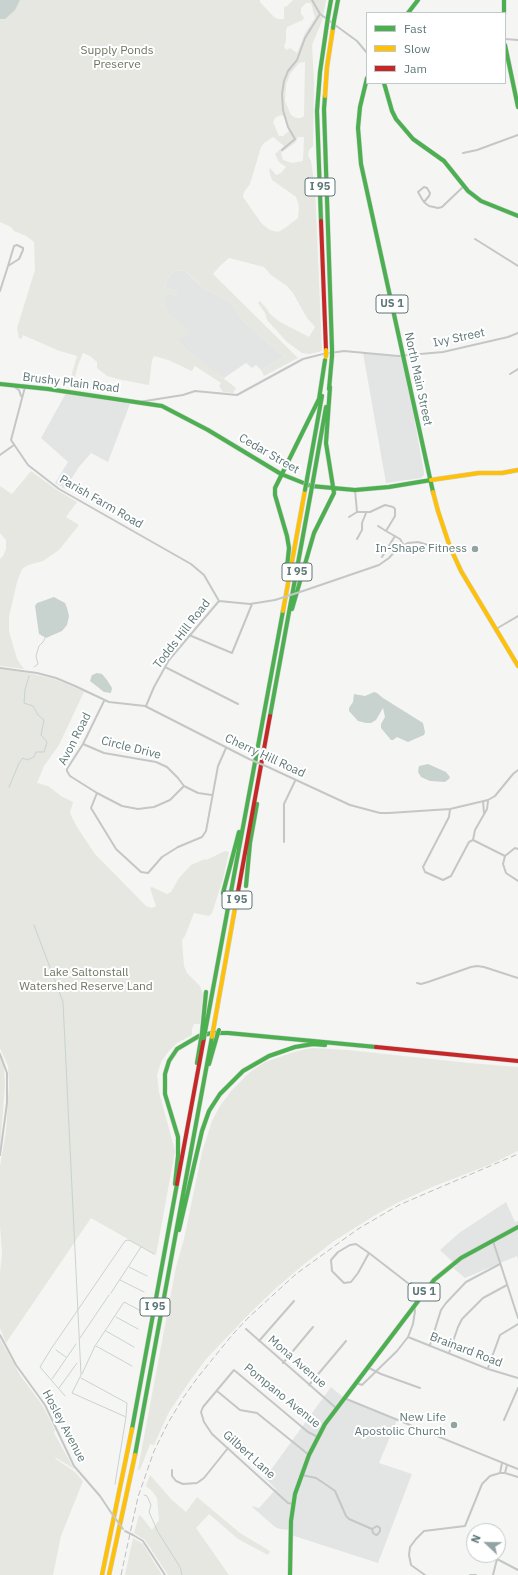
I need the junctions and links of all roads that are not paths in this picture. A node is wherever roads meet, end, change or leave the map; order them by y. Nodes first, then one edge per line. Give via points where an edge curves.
1 (312, 0) edge
2 (331, 0) edge
3 (338, 0) edge
4 (418, 0) edge
5 (504, 0) edge
6 (409, 12) edge
7 (504, 12) edge
8 (320, 14) junction
9 (506, 39) edge
10 (518, 40) edge
11 (506, 50) edge
12 (366, 52) edge
13 (366, 82) edge
14 (384, 84) edge
15 (518, 107) edge
16 (518, 135) edge
17 (282, 150) dead end
18 (463, 153) dead end
19 (464, 186) junction
20 (424, 202) junction
21 (518, 216) edge
22 (475, 239) dead end
23 (8, 266) junction
24 (518, 266) edge
25 (0, 291) edge
26 (518, 332) edge
27 (403, 355) junction
28 (326, 359) junction
29 (518, 369) edge
30 (510, 374) dead end
31 (0, 384) edge
32 (11, 386) junction
33 (25, 387) junction
34 (330, 387) junction
35 (22, 399) junction
36 (138, 402) junction
37 (14, 445) junction
38 (0, 455) edge
39 (518, 470) edge
40 (281, 474) junction
41 (431, 480) junction
42 (334, 489) junction
43 (355, 490) junction
44 (357, 512) junction
45 (366, 513) junction
46 (349, 517) dead end
47 (378, 526) dead end
48 (386, 531) junction
49 (395, 536) junction
50 (356, 539) dead end
51 (403, 545) junction
52 (450, 547) junction
53 (382, 557) dead end
54 (218, 601) junction
55 (252, 604) junction
56 (518, 616) edge
57 (280, 623) junction
58 (496, 630) junction
59 (189, 635) junction
60 (282, 653) junction
61 (518, 666) edge
62 (165, 667) junction
63 (0, 668) edge
64 (104, 701) junction
65 (238, 704) dead end
66 (146, 706) junction
67 (83, 744) junction
68 (226, 748) junction
69 (261, 769) junction
70 (518, 770) edge
71 (295, 781) junction
72 (184, 786) junction
73 (97, 793) junction
74 (212, 795) junction
75 (488, 800) junction
76 (483, 801) junction
77 (450, 809) junction
78 (484, 814) junction
79 (244, 818) junction
80 (473, 840) junction
81 (284, 842) dead end
82 (518, 849) edge
83 (505, 856) junction
84 (518, 881) edge
85 (246, 886) dead end
86 (223, 893) dead end
87 (518, 978) edge
88 (417, 983) dead end
89 (206, 992) dead end
90 (219, 1030) dead end
91 (203, 1033) junction
92 (0, 1054) edge
93 (518, 1062) edge
94 (205, 1074) junction
95 (0, 1155) edge
96 (169, 1226) junction
97 (518, 1228) edge
98 (493, 1241) junction
99 (369, 1253) junction
100 (500, 1264) junction
101 (170, 1266) junction
102 (507, 1285) junction
103 (422, 1294) junction
104 (294, 1301) dead end
105 (414, 1306) junction
106 (518, 1318) edge
107 (518, 1324) edge
108 (313, 1327) dead end
109 (246, 1329) dead end
110 (0, 1334) edge
111 (408, 1337) junction
112 (259, 1341) junction
113 (346, 1341) dead end
114 (430, 1345) junction
115 (449, 1353) junction
116 (283, 1363) junction
117 (367, 1367) junction
118 (488, 1369) junction
119 (376, 1372) junction
120 (518, 1378) edge
121 (354, 1383) junction
122 (309, 1385) junction
123 (420, 1388) dead end
124 (518, 1388) edge
125 (216, 1391) junction
126 (344, 1398) junction
127 (336, 1408) junction
128 (504, 1420) dead end
129 (318, 1437) junction
130 (228, 1448) junction
131 (309, 1455) junction
132 (502, 1463) junction
133 (507, 1465) junction
134 (518, 1469) edge
135 (172, 1470) dead end
136 (500, 1473) junction
137 (505, 1473) junction
138 (302, 1475) junction
139 (518, 1477) edge
140 (293, 1504) junction
141 (372, 1529) junction
142 (518, 1570) edge
143 (102, 1575) edge
144 (109, 1575) edge
145 (165, 1575) edge
146 (290, 1575) edge
147 (425, 1575) edge
148 (470, 1575) edge
149 (476, 1575) edge
150 (492, 1575) edge

1 - 8 street
2 - 28 main road, I 95, bridge via 317,111
3 - 34 main road, I 95, bridge via 327,67 324,108 332,349
4 - 6 main road
5 - 7 main road
8 - 12 street via 357,41
8 - 17 street via 284,80 284,110 288,127 295,139
9 - 10 street
11 - 15 main road
13 - 27 main road, North Main Street / US 1 via 360,107 359,155
14 - 19 main road via 396,119 413,139 444,161
16 - 18 street via 491,146
19 - 20 street via 442,207 429,206
19 - 21 main road via 481,201
20 - 20 street via 418,192 424,187 430,193
22 - 24 street
23 - 23 street via 14,246 23,248 19,259
23 - 25 street
26 - 27 street, Ivy Street via 508,337 449,351
27 - 36 street, Ivy Street via 344,352 323,354 302,359 237,395 195,391
27 - 41 main road, North Main Street / US 1
28 - 40 main road via 318,399
28 - 57 main road, I 95, bridge via 324,384
29 - 30 street
31 - 32 main road, Brushy Plain Road
32 - 33 main road, Brushy Plain Road
32 - 35 street via 19,390
33 - 35 street
33 - 36 main road, Brushy Plain Road
34 - 42 main road via 326,443
34 - 60 main road, I 95, bridge
35 - 37 street via 11,436
36 - 40 main road, Cedar Street via 162,406
37 - 38 street
37 - 54 street, Parish Farm Road via 28,465 59,489 199,570
39 - 41 main road, Cedar Street
40 - 42 main road, Cedar Street via 301,483
40 - 57 main road via 275,493 287,536 288,564
41 - 43 main road, Cedar Street
41 - 52 main road, North Main Street / US 1
42 - 43 main road, Cedar Street
42 - 60 main road via 314,533
43 - 44 street
44 - 45 street
44 - 46 street
45 - 48 street via 385,505 393,506 395,516
45 - 50 street via 362,530
47 - 48 street
48 - 49 street
49 - 51 street
49 - 53 street
51 - 52 street via 418,542 441,549
51 - 55 street, Todds Hill Road, bridge via 379,565 275,600
52 - 58 main road, North Main Street / US 1 via 461,571
54 - 55 street, Todds Hill Road
54 - 59 street, Todds Hill Road
55 - 59 street via 232,653
56 - 58 street
57 - 79 main road, I 95
58 - 61 main road, North Main Street / US 1
59 - 62 street, Todds Hill Road
60 - 69 main road, I 95
62 - 65 street
62 - 66 street, Todds Hill Road
63 - 64 street, Cherry Hill Road via 56,678
64 - 66 street, Cherry Hill Road
64 - 67 street, Avon Road
66 - 68 street, Cherry Hill Road
67 - 72 street, Circle Drive via 104,753 156,762 167,767
67 - 73 street, Avon Road via 67,771 70,776
68 - 71 street, Cherry Hill Road, bridge
68 - 74 street via 218,766
69 - 85 main road
69 - 94 main road, I 95, bridge
70 - 75 street
71 - 77 street, Cherry Hill Road via 350,805 380,812
71 - 81 street via 284,804
72 - 73 street, Avon Road via 170,800 154,807 138,809 122,806
72 - 74 street, Circle Drive via 198,793
73 - 74 street via 91,808 116,849 142,872 148,873 162,857 202,837 206,831
75 - 76 street, Cherry Hill Road
75 - 78 street
76 - 77 street, Cherry Hill Road
76 - 78 street
77 - 80 street via 449,817 423,867 425,872 439,880 448,879 469,842
78 - 80 street via 475,830
79 - 86 main road
79 - 91 main road, I 95
80 - 83 street
82 - 83 street via 515,848
83 - 84 street via 503,864 506,874
87 - 88 street via 477,966 428,982
89 - 91 main road
90 - 94 main road, bridge
91 - 96 main road, I 95, bridge
92 - 95 street via 7,1073 7,1103
93 - 96 main road via 228,1033 212,1033 192,1039 175,1052 165,1074 165,1090 175,1124 178,1147
93 - 101 main road via 317,1044 284,1050 256,1063 227,1086 207,1116 200,1136
94 - 101 main road, I 95
96 - 143 main road, I 95
97 - 98 main road, US 1
98 - 100 street
98 - 103 main road, US 1 via 446,1268
99 - 99 street via 351,1282 344,1283 332,1271 331,1260 350,1244 356,1244
99 - 103 street
100 - 102 street
100 - 114 street via 466,1282 445,1304
101 - 144 main road, I 95 via 135,1455
102 - 106 street
102 - 115 street via 483,1298 462,1319
103 - 105 main road, US 1
104 - 112 street
105 - 111 street via 413,1324
105 - 117 main road, US 1
107 - 118 street via 500,1335
108 - 116 street
109 - 112 street, Mona Avenue
110 - 145 street, Hosley Avenue, bridge via 16,1365 45,1405 74,1466 100,1496 124,1530 143,1541
111 - 114 street, Brainard Road
111 - 119 street
112 - 116 street, Mona Avenue
113 - 122 street
114 - 115 street, Brainard Road
115 - 118 street, Brainard Road
116 - 122 street, Mona Avenue
117 - 119 street
117 - 121 main road, US 1
118 - 120 street, Brainard Road
119 - 121 street via 362,1385
119 - 123 street
121 - 126 main road, US 1
122 - 127 street, Mona Avenue
124 - 128 street
125 - 129 street, Pompano Avenue via 234,1370 302,1428
125 - 130 street, Gilbert Lane via 203,1407 204,1422 212,1434
125 - 131 street via 240,1410 257,1414
126 - 127 main road, US 1
126 - 132 street
127 - 129 main road, US 1
129 - 131 main road, US 1
130 - 135 street via 197,1483 183,1484 176,1481 172,1476
130 - 140 street, Gilbert Lane via 288,1503
131 - 138 main road, US 1
132 - 133 street
132 - 136 street
133 - 134 street
133 - 137 street
136 - 137 street
136 - 147 street via 490,1476 482,1484 465,1526 424,1530 410,1546 411,1565
137 - 139 street
138 - 140 main road, US 1
138 - 141 street via 316,1478 328,1486 334,1491 346,1516
140 - 146 main road, US 1
141 - 141 street via 377,1526 380,1533 374,1534
142 - 150 street via 497,1559
148 - 149 street

